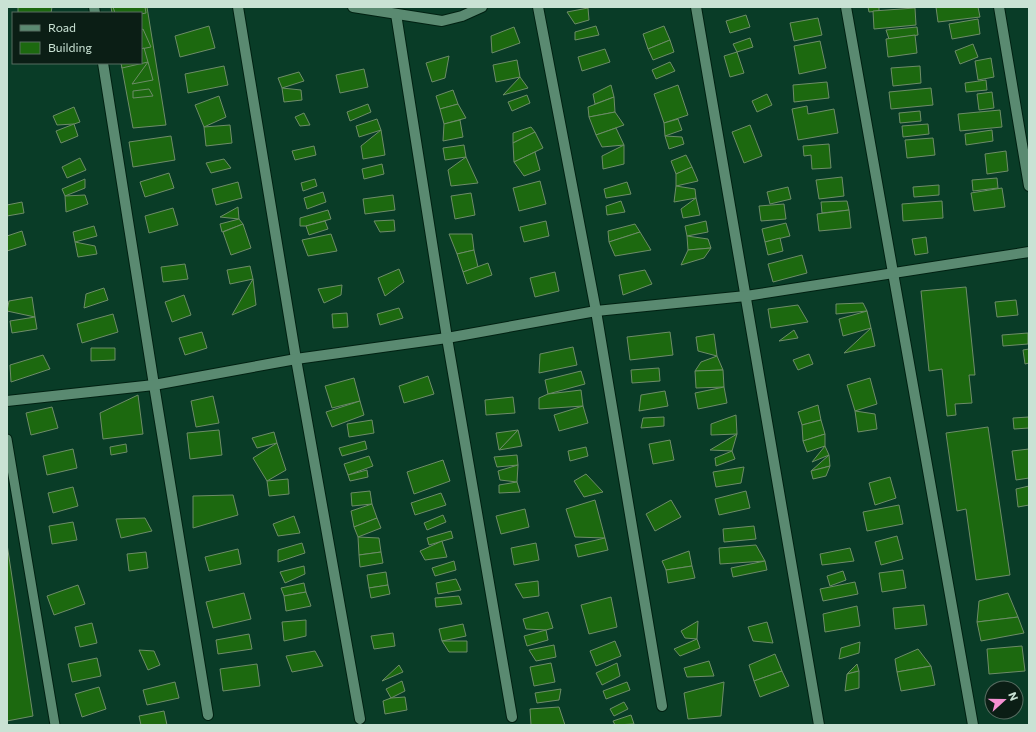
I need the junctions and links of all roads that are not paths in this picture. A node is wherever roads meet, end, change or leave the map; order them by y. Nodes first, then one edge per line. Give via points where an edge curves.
1 (238, 7) edge
2 (353, 7) edge
3 (482, 7) edge
4 (538, 7) edge
5 (696, 7) edge
6 (846, 7) edge
7 (999, 7) edge
8 (396, 14) junction
9 (103, 64) edge
10 (1029, 186) edge
11 (1029, 252) edge
12 (894, 273) junction
13 (746, 296) junction
14 (596, 311) junction
15 (447, 338) junction
16 (296, 359) junction
17 (154, 385) junction
18 (7, 401) edge
19 (7, 439) edge
20 (662, 706) dead end
21 (208, 715) dead end
22 (512, 717) dead end
23 (360, 719) dead end
24 (55, 725) edge
25 (818, 725) edge
26 (973, 725) edge

1 - 16 street
2 - 8 street
3 - 8 street via 442,21
4 - 14 street
5 - 13 street
6 - 12 street
7 - 10 street
8 - 15 street
9 - 17 street
11 - 12 street
12 - 13 street
12 - 26 street
13 - 14 street
13 - 25 street
14 - 15 street
14 - 20 street
15 - 16 street
15 - 22 street
16 - 17 street
16 - 23 street
17 - 18 street
17 - 21 street
19 - 24 lane

